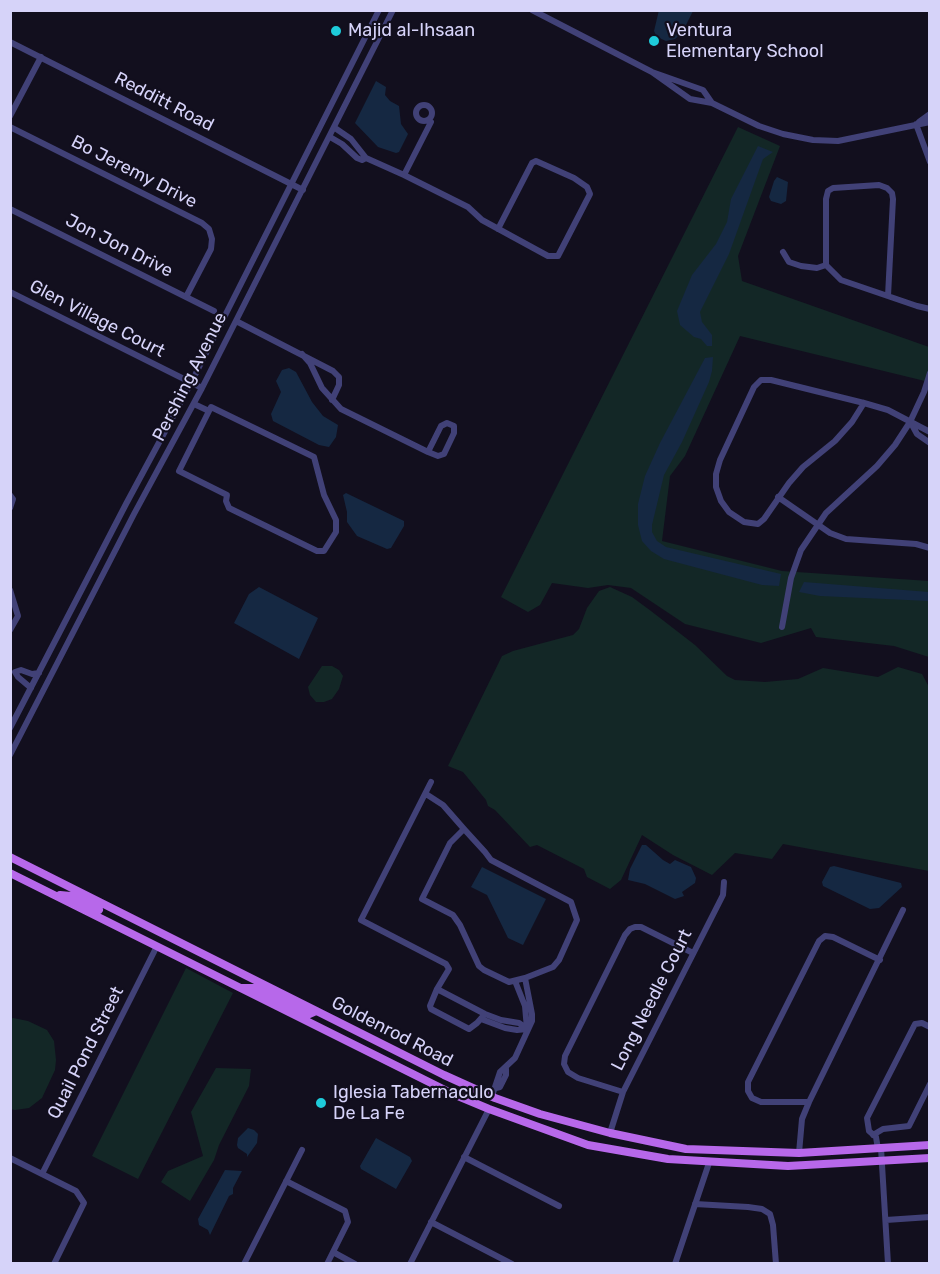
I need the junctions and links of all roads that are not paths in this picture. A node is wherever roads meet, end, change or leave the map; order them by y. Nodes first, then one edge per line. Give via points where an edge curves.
1 (379, 10) edge
2 (393, 10) edge
3 (532, 10) edge
4 (10, 42) edge
5 (41, 57) junction
6 (652, 72) junction
7 (712, 102) junction
8 (930, 114) edge
9 (10, 116) edge
10 (428, 120) dead end
11 (930, 122) edge
12 (916, 124) junction
13 (10, 127) edge
14 (335, 128) junction
15 (330, 137) junction
16 (355, 143) junction
17 (348, 149) junction
18 (366, 158) junction
19 (930, 162) edge
20 (405, 175) junction
21 (293, 184) junction
22 (303, 190) junction
23 (10, 209) edge
24 (498, 229) junction
25 (783, 252) dead end
26 (826, 265) junction
27 (10, 292) edge
28 (888, 296) junction
29 (186, 297) junction
30 (930, 309) edge
31 (214, 311) dead end
32 (236, 321) junction
33 (302, 354) junction
34 (930, 373) edge
35 (191, 383) junction
36 (202, 388) junction
37 (332, 400) junction
38 (864, 403) junction
39 (194, 404) junction
40 (209, 411) junction
41 (910, 422) junction
42 (930, 432) edge
43 (930, 443) edge
44 (428, 452) junction
45 (10, 495) edge
46 (778, 497) junction
47 (10, 508) edge
48 (817, 524) junction
49 (930, 548) edge
50 (10, 590) edge
51 (782, 627) dead end
52 (10, 630) edge
53 (13, 671) edge
54 (39, 673) junction
55 (31, 688) junction
56 (10, 728) edge
57 (10, 755) edge
58 (431, 782) dead end
59 (426, 794) junction
60 (464, 829) junction
61 (10, 857) edge
62 (10, 873) edge
63 (724, 882) dead end
64 (53, 894) junction
65 (903, 910) dead end
66 (147, 926) junction
67 (158, 946) junction
68 (693, 953) junction
69 (880, 960) junction
70 (525, 978) junction
71 (257, 981) junction
72 (515, 981) junction
73 (241, 988) junction
74 (437, 989) junction
75 (316, 1011) junction
76 (483, 1016) junction
77 (320, 1027) junction
78 (930, 1027) edge
79 (527, 1029) junction
80 (408, 1058) junction
81 (930, 1084) edge
82 (622, 1092) junction
83 (492, 1096) junction
84 (465, 1099) junction
85 (808, 1102) junction
86 (513, 1105) junction
87 (489, 1109) junction
88 (610, 1133) junction
89 (873, 1135) junction
90 (930, 1145) edge
91 (877, 1149) junction
92 (302, 1150) dead end
93 (799, 1153) junction
94 (464, 1157) junction
95 (10, 1158) edge
96 (930, 1158) edge
97 (882, 1161) junction
98 (709, 1163) junction
99 (42, 1174) junction
100 (286, 1181) junction
101 (695, 1204) junction
102 (559, 1206) dead end
103 (930, 1217) edge
104 (886, 1220) junction
105 (431, 1222) junction
106 (333, 1252) junction
107 (54, 1263) edge
108 (244, 1263) edge
109 (327, 1263) edge
110 (355, 1263) edge
111 (410, 1263) edge
112 (512, 1263) edge
113 (675, 1263) edge
114 (776, 1263) edge
115 (888, 1263) edge

1 - 21 street, Pershing Avenue
2 - 14 street, Pershing Avenue
3 - 6 street
4 - 5 street, Redditt Road
5 - 9 street
5 - 21 street, Redditt Road
6 - 7 street via 690,99
6 - 7 street via 703,90
7 - 12 street via 759,126 813,140 864,137
8 - 12 street
10 - 20 street via 431,122
11 - 12 street
12 - 19 street
13 - 29 street, Bo Jeremy Drive via 209,229 211,249
14 - 15 street, Pershing Avenue
14 - 16 street
15 - 17 street
15 - 22 street, Pershing Avenue
16 - 17 street
16 - 18 street
17 - 18 street via 357,158
18 - 20 street
20 - 24 street via 468,207
21 - 22 street, Redditt Road
21 - 35 street, Pershing Avenue
22 - 32 street, Pershing Avenue
23 - 29 street, Jon Jon Drive
24 - 24 street via 548,256 558,256 590,194 574,178 536,161
25 - 26 street via 789,262 801,266
26 - 28 street via 841,280
26 - 28 street via 828,191 879,184 892,193 893,199
27 - 35 street, Glen Village Court
28 - 30 street
29 - 31 street, Jon Jon Drive
32 - 33 street
32 - 36 street, Pershing Avenue
33 - 37 street
33 - 37 street via 339,377
34 - 41 street
35 - 36 street, Glen Village Court
35 - 54 street, Pershing Avenue
36 - 39 street, Pershing Avenue
37 - 44 street via 341,409
38 - 41 street
38 - 46 street via 836,441 803,467
38 - 46 street via 771,380 761,380 754,387 716,474 716,487 729,512 744,522 758,524
39 - 40 street
39 - 57 street, Pershing Avenue
40 - 40 street via 179,471 227,495 230,508 324,551 336,532 336,520 314,458 211,407
41 - 42 street
41 - 43 street via 917,434
41 - 48 street via 877,466
44 - 44 street via 444,454 454,426 441,426
45 - 47 street
46 - 48 street
48 - 49 street via 846,539
48 - 51 street via 801,550 791,578
50 - 52 street via 18,616
53 - 54 street
53 - 55 street
54 - 55 street, Pershing Avenue
55 - 56 street, Pershing Avenue
58 - 59 street
59 - 60 street via 443,805
59 - 74 street via 361,920 446,964 449,969
60 - 70 street via 491,860 571,902 576,912 577,920 559,960 553,967
60 - 72 street via 450,843 422,899 453,915 479,966 509,982
61 - 66 main road, Goldenrod Road
62 - 64 main road, Goldenrod Road
63 - 68 street, Long Needle Court via 723,895
64 - 66 main road via 71,896 136,929
64 - 67 main road, Goldenrod Road
65 - 69 street
66 - 71 main road, Goldenrod Road
67 - 71 main road via 172,943 244,980
67 - 73 main road, Goldenrod Road
67 - 99 street, Quail Pond Street
68 - 82 street, Long Needle Court
68 - 82 street via 641,927 630,929 565,1056 568,1072
69 - 85 street
69 - 85 street via 833,937 825,936 819,941 748,1082 752,1098 760,1102
70 - 72 street
70 - 79 street via 532,1014
71 - 75 main road, Goldenrod Road
72 - 79 street via 525,1005
73 - 75 main road via 254,988 307,1015
73 - 77 main road, Goldenrod Road
74 - 76 street
74 - 76 street via 429,1006 469,1029
75 - 80 main road, Goldenrod Road
76 - 79 street via 517,1030
77 - 80 main road via 330,1023
77 - 84 main road, Goldenrod Road
78 - 89 street via 915,1023 867,1118
79 - 83 street via 520,1049 500,1072
80 - 83 main road, Goldenrod Road
81 - 89 street via 909,1126 883,1129
82 - 88 street, Long Needle Court
83 - 84 main road
83 - 86 main road, Goldenrod Road
84 - 87 main road, Goldenrod Road
85 - 93 street
86 - 87 main road
86 - 88 main road, Goldenrod Road
87 - 94 street
87 - 98 main road, Goldenrod Road via 588,1145
88 - 93 main road, Goldenrod Road via 686,1149
89 - 91 street
90 - 91 main road, Goldenrod Road
91 - 93 main road, Goldenrod Road
91 - 97 street
92 - 100 street
94 - 102 street
94 - 105 street
95 - 99 street
96 - 97 main road, Goldenrod Road
97 - 98 main road, Goldenrod Road via 788,1166
97 - 104 street
98 - 101 street
99 - 107 street via 76,1191 84,1203
100 - 106 street via 345,1211 348,1222
100 - 108 street
101 - 113 street
101 - 114 street via 748,1207 770,1214
103 - 104 street
104 - 115 street
105 - 111 street
105 - 112 street
106 - 109 street
106 - 110 street

